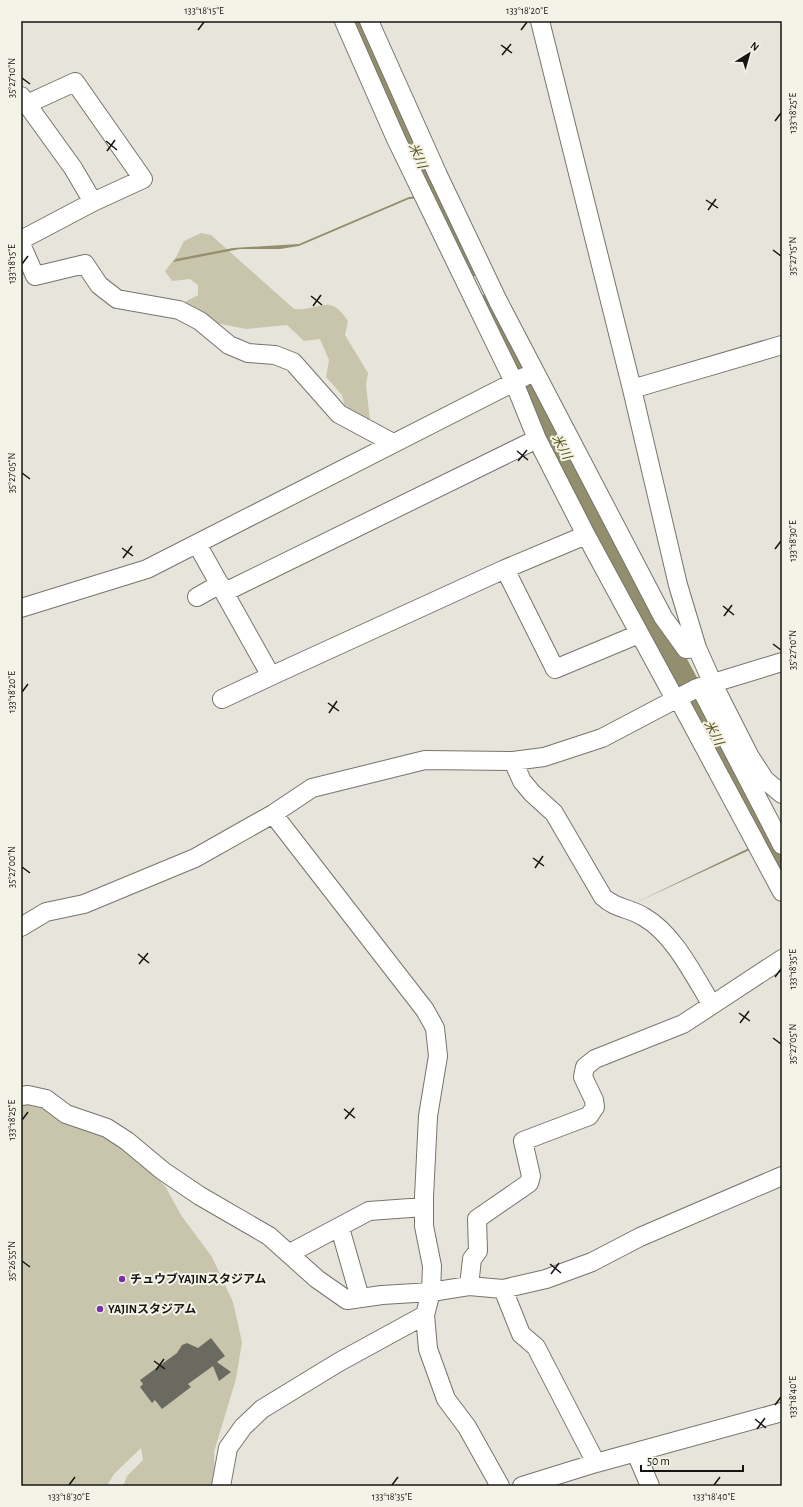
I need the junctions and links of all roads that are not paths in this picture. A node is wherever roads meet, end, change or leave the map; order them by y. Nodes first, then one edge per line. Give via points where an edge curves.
1 (344, 21) edge
2 (368, 21) edge
3 (540, 21) edge
4 (24, 100) edge
5 (93, 202) junction
6 (21, 240) edge
7 (21, 244) edge
8 (782, 344) edge
9 (534, 372) junction
10 (514, 382) junction
11 (632, 389) junction
12 (537, 439) junction
13 (393, 443) junction
14 (586, 535) junction
15 (196, 544) junction
16 (505, 569) junction
17 (223, 588) junction
18 (197, 597) dead end
19 (21, 608) edge
20 (639, 634) junction
21 (697, 648) junction
22 (782, 662) edge
23 (272, 676) junction
24 (691, 692) junction
25 (222, 699) dead end
26 (513, 761) junction
27 (782, 794) edge
28 (273, 814) junction
29 (782, 845) edge
30 (782, 892) edge
31 (21, 927) edge
32 (782, 959) edge
33 (712, 1005) junction
34 (21, 1096) edge
35 (782, 1176) edge
36 (424, 1207) junction
37 (340, 1228) junction
38 (290, 1253) junction
39 (469, 1286) junction
40 (503, 1289) junction
41 (431, 1292) junction
42 (360, 1298) junction
43 (425, 1315) junction
44 (782, 1412) edge
45 (636, 1453) junction
46 (596, 1463) junction
47 (221, 1486) edge
48 (500, 1486) edge
49 (522, 1486) edge
50 (650, 1486) edge

1 - 10 street via 403,153
2 - 9 street via 438,176
3 - 11 street
4 - 5 street via 73,168
4 - 5 street via 75,82 142,179
5 - 6 street
7 - 13 street via 35,276 86,264 99,285 117,299 179,310 200,321 229,345 248,353 275,355 293,362 339,414
8 - 11 street
9 - 10 street
9 - 21 street via 560,416 664,617 686,648
10 - 12 street
10 - 13 street
11 - 21 street via 678,585
12 - 14 street
12 - 17 street
13 - 15 street
14 - 16 street
14 - 20 street
15 - 17 street
15 - 19 street via 147,568
16 - 20 street via 555,669
16 - 23 street
17 - 18 street
17 - 23 street
20 - 24 street
21 - 24 street
22 - 24 street
23 - 25 street
24 - 26 street via 602,738 544,756
24 - 27 street via 750,758 764,780
24 - 29 street
24 - 30 street
26 - 28 street via 425,760 396,766 312,788
26 - 33 street via 522,781 554,812 603,897 611,904 644,916 659,929 678,950
28 - 31 street via 195,858 84,904 46,912
28 - 36 street via 425,1010 435,1028 438,1056 428,1116
32 - 33 street
33 - 39 street via 683,1024 595,1059 586,1067 583,1077 594,1100 595,1107 589,1116 522,1141 531,1176 529,1184 477,1219 478,1251 472,1259
34 - 38 street via 46,1099 66,1114 107,1128 163,1171 200,1196 270,1236
35 - 40 street via 640,1237 592,1262 546,1279
36 - 37 street via 369,1211
36 - 41 street via 424,1226 432,1266
37 - 38 street
37 - 42 street
38 - 42 street via 313,1275 347,1300
39 - 40 street
39 - 41 street
40 - 46 street via 521,1334 536,1347
41 - 42 street
41 - 43 street
43 - 47 street via 332,1366 262,1409 243,1427 228,1448
43 - 48 street via 428,1349 446,1399 468,1427
44 - 45 street
45 - 46 street
45 - 50 street
46 - 49 street

